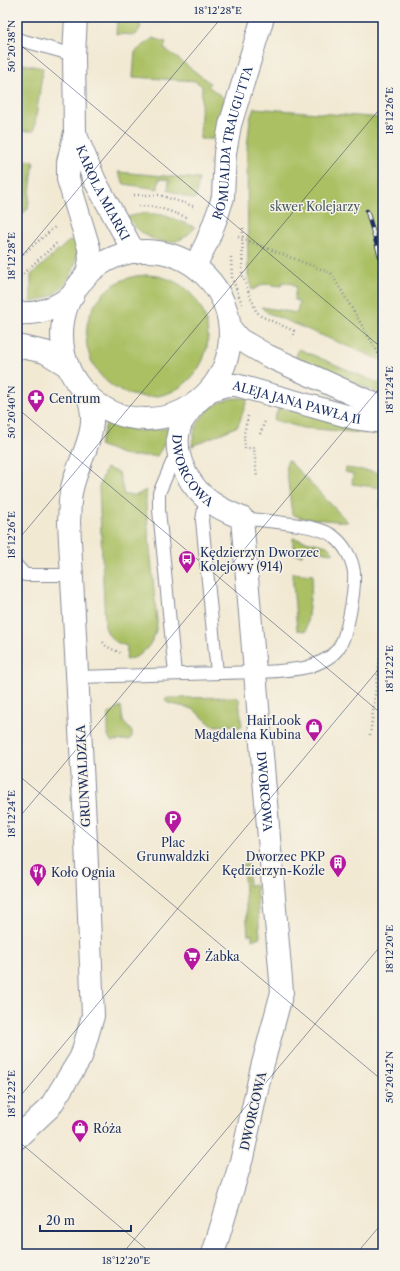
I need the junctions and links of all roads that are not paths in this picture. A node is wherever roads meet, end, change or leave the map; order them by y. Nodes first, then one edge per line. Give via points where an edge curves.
1 (76, 17) edge
2 (263, 17) edge
3 (17, 39) edge
4 (74, 54) junction
5 (75, 133) junction
6 (134, 252) junction
7 (195, 266) junction
8 (78, 287) junction
9 (17, 313) edge
10 (230, 328) junction
11 (17, 346) edge
12 (68, 366) junction
13 (86, 394) junction
14 (203, 397) junction
15 (383, 408) edge
16 (383, 422) edge
17 (177, 451) junction
18 (206, 498) junction
19 (242, 518) junction
20 (17, 566) edge
21 (73, 575) junction
22 (256, 672) junction
23 (217, 673) junction
24 (175, 674) junction
25 (78, 677) junction
26 (17, 1138) edge
27 (213, 1254) edge

1 - 4 street, KAROLA MIARKI
2 - 7 street, ROMUALDA TRAUGUTTA via 230,125 225,152 223,197 208,242
3 - 4 lane
4 - 5 street, KAROLA MIARKI
5 - 6 street, KAROLA MIARKI via 95,181
5 - 8 street, KAROLA MIARKI via 68,162 68,179 89,248 89,265
6 - 7 street, DWORCOWA via 157,251 177,256
6 - 8 street, DWORCOWA via 115,257 98,266
7 - 10 street, DWORCOWA via 216,288 226,307
8 - 9 street via 54,307 40,312
8 - 12 street, KAROLA MIARKI via 65,313 62,329
10 - 14 street, DWORCOWA via 228,356 222,372
10 - 15 street, ALEJA JANA PAWŁA II via 239,339 257,350
11 - 12 street via 44,352
12 - 13 street, KAROLA MIARKI
13 - 14 street, ALEJA JANA PAWŁA II via 115,412 142,419 173,415
13 - 21 street, GRUNWALDZKA via 92,406 92,430 72,488 70,504
14 - 16 street, ALEJA JANA PAWŁA II via 227,385 236,385 354,418
14 - 17 street, DWORCOWA via 180,425
17 - 18 street, DWORCOWA via 186,476 194,488
17 - 24 lane via 159,493
18 - 19 street, DWORCOWA via 228,513
18 - 23 lane via 202,520
19 - 22 street, DWORCOWA
19 - 22 lane via 319,529 332,535 343,545 354,572 348,625 344,640 336,652 308,666
20 - 21 lane via 25,575
21 - 25 street, GRUNWALDZKA
22 - 23 lane
22 - 27 street, DWORCOWA via 282,992 242,1158
23 - 24 lane
24 - 25 lane
25 - 26 street, GRUNWALDZKA via 93,1016 81,1057 74,1070 50,1107

